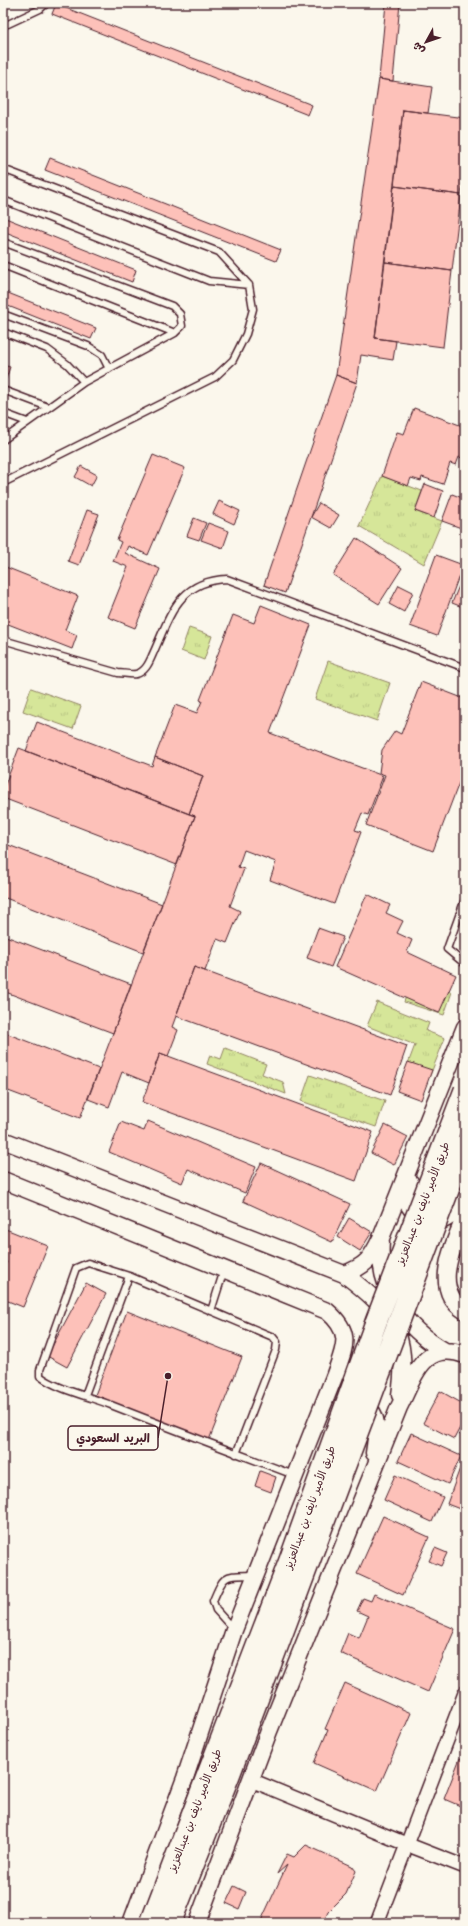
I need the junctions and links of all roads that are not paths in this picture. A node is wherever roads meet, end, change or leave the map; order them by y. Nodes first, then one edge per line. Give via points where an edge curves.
1 (47, 3) edge
2 (8, 24) dead end
3 (3, 169) edge
4 (3, 200) edge
5 (3, 242) edge
6 (3, 265) edge
7 (249, 285) junction
8 (3, 314) edge
9 (3, 332) edge
10 (175, 333) junction
11 (110, 369) junction
12 (84, 382) junction
13 (3, 390) edge
14 (48, 407) junction
15 (3, 413) edge
16 (27, 422) junction
17 (5, 438) edge
18 (3, 483) edge
19 (3, 640) edge
20 (465, 668) edge
21 (465, 899) edge
22 (465, 964) edge
23 (465, 1027) edge
24 (465, 1090) edge
25 (3, 1140) edge
26 (465, 1145) edge
27 (414, 1158) junction
28 (3, 1180) edge
29 (465, 1194) edge
30 (465, 1216) edge
31 (382, 1238) junction
32 (224, 1269) junction
33 (344, 1274) junction
34 (130, 1276) junction
35 (211, 1311) junction
36 (465, 1311) edge
37 (445, 1351) junction
38 (465, 1355) edge
39 (85, 1395) junction
40 (398, 1408) junction
41 (309, 1442) junction
42 (236, 1454) junction
43 (295, 1476) junction
44 (370, 1478) junction
45 (256, 1575) junction
46 (234, 1630) junction
47 (464, 1697) edge
48 (251, 1780) junction
49 (406, 1844) junction
50 (465, 1867) edge
51 (130, 1923) edge
52 (151, 1923) edge
53 (170, 1923) edge
54 (197, 1923) edge
55 (377, 1923) edge

1 - 2 lane
3 - 7 lane via 219,252
4 - 7 lane via 209,281
5 - 10 lane via 172,306 180,314 182,326
6 - 10 lane
7 - 18 lane via 253,310 246,334 233,360 215,377
8 - 11 lane via 88,346 102,355
9 - 12 lane via 47,349 67,364
10 - 11 lane
11 - 12 lane
12 - 14 lane
13 - 14 lane
14 - 16 lane
15 - 16 lane
16 - 17 lane
19 - 20 lane via 118,673 136,674 147,667 176,605 186,594 200,583 227,579
21 - 22 lane via 447,949
23 - 27 street
24 - 52 main road, طريق الأمير نايف بن عبدالعزيز, bridge via 376,1322 290,1560
25 - 33 street
26 - 53 main road, طريق الأمير نايف بن عبدالعزيز, bridge via 229,1775
27 - 29 street via 407,1200 411,1209 422,1218 440,1222 454,1212
27 - 31 street
28 - 32 street
30 - 36 street via 447,1263 446,1283 451,1296
31 - 33 street via 373,1256 365,1264
31 - 37 street via 380,1256 384,1278 398,1309 426,1339
32 - 35 lane
32 - 41 street via 327,1311 337,1320 345,1334 344,1348
33 - 40 street via 360,1286 385,1312 401,1338 404,1356
34 - 35 lane
34 - 39 lane
34 - 39 lane via 88,1263 76,1268 40,1376 46,1381
35 - 42 lane via 273,1337 277,1342
37 - 38 street
37 - 40 street via 436,1352 421,1364
39 - 42 lane
40 - 44 street
41 - 43 street
41 - 44 street via 338,1404 351,1399 365,1404 372,1411 377,1437
42 - 43 lane
43 - 45 street
44 - 48 street
45 - 46 street
45 - 46 lane via 228,1576 221,1582 213,1601 216,1610
46 - 51 street via 185,1778
47 - 49 street
48 - 49 street
48 - 54 street
49 - 50 street
49 - 55 street

